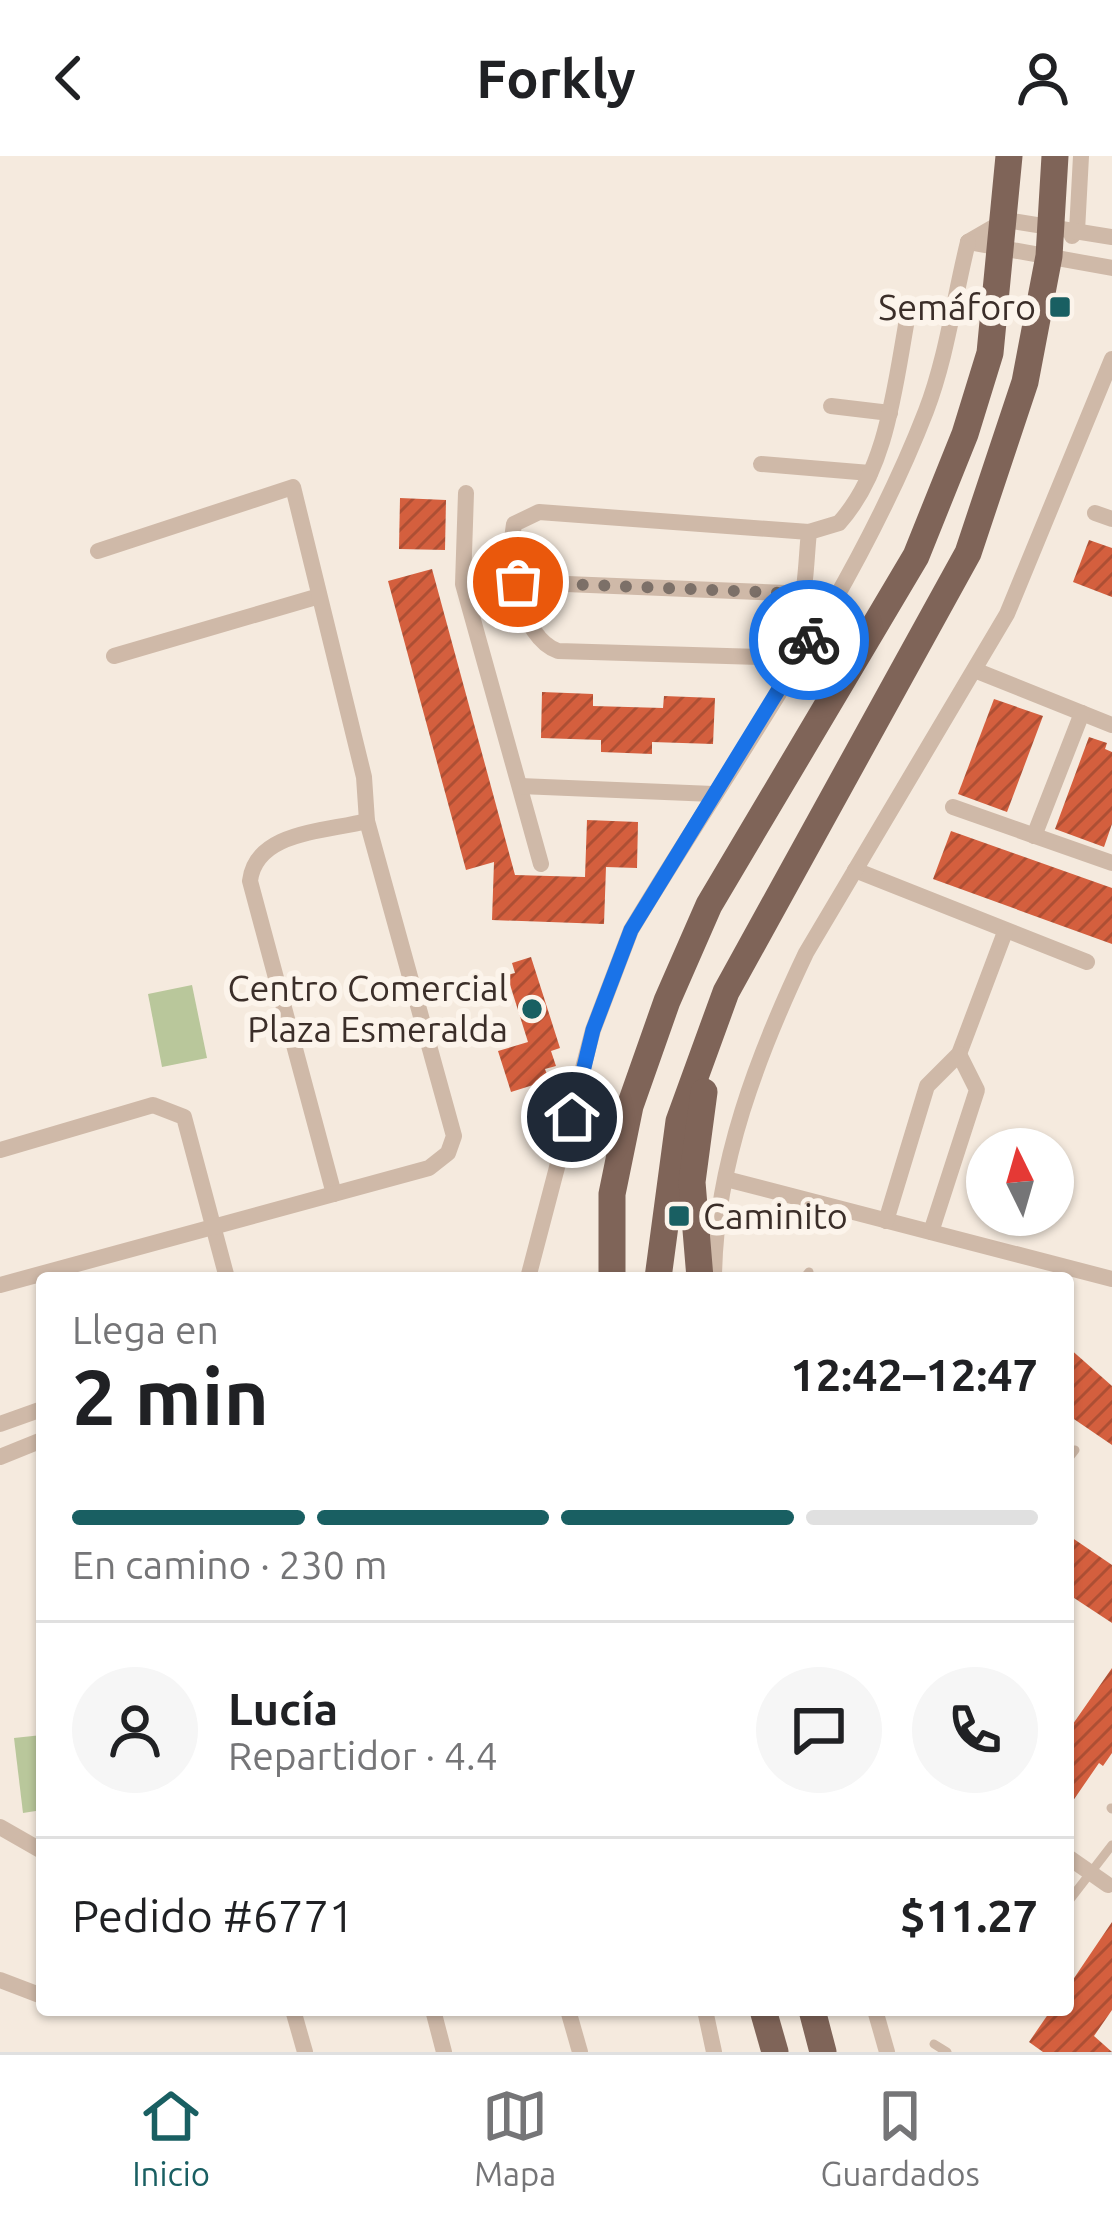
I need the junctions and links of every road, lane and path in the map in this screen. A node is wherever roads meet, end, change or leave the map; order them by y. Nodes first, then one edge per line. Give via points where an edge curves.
1 (1009, 156) edge
2 (1055, 156) edge
3 (1081, 156) edge
4 (1006, 220) junction
5 (1064, 229) junction
6 (1112, 237) edge
7 (968, 242) junction
8 (1002, 248) junction
9 (1049, 256) junction
10 (1112, 268) edge
11 (908, 314) dead end
12 (1112, 358) edge
13 (831, 406) dead end
14 (890, 413) junction
15 (761, 464) dead end
16 (870, 472) junction
17 (466, 493) dead end
18 (809, 532) junction
19 (98, 551) dead end
20 (518, 582) junction
21 (802, 592) junction
22 (834, 595) junction
23 (316, 597) junction
24 (114, 656) dead end
25 (977, 671) junction
26 (1082, 713) junction
27 (1112, 724) edge
28 (520, 786) junction
29 (713, 794) junction
30 (953, 807) dead end
31 (367, 821) junction
32 (1034, 836) junction
33 (1112, 863) edge
34 (541, 864) dead end
35 (855, 870) junction
36 (1005, 932) junction
37 (1087, 962) dead end
38 (721, 1006) junction
39 (958, 1054) junction
40 (0, 1150) edge
41 (726, 1179) junction
42 (334, 1194) junction
43 (886, 1221) junction
44 (213, 1226) junction
45 (931, 1232) junction
46 (50, 1272) edge
47 (225, 1272) edge
48 (530, 1272) edge
49 (612, 1272) edge
50 (659, 1272) edge
51 (699, 1272) edge
52 (715, 1272) edge
53 (36, 1276) edge
54 (1112, 1279) edge
55 (0, 1286) edge
56 (36, 1411) edge
57 (0, 1424) edge
58 (36, 1442) edge
59 (0, 1457) edge
60 (0, 1826) edge
61 (1112, 1845) edge
62 (36, 1847) edge
63 (1074, 1861) edge
64 (1092, 1873) junction
65 (1108, 1885) dead end
66 (1074, 1895) edge
67 (0, 1980) edge
68 (36, 1994) edge
69 (295, 2016) edge
70 (435, 2016) edge
71 (570, 2016) edge
72 (707, 2016) edge
73 (765, 2016) edge
74 (814, 2016) edge
75 (877, 2016) edge
76 (934, 2044) dead end
77 (305, 2052) edge
78 (444, 2052) edge
79 (580, 2052) edge
80 (714, 2052) edge
81 (775, 2052) edge
82 (823, 2052) edge
83 (887, 2052) edge
84 (947, 2052) edge

1 - 4 main road
2 - 5 main road
3 - 5 street
4 - 5 street
4 - 7 street
4 - 8 main road
5 - 6 street
5 - 9 main road
7 - 8 street
7 - 22 street via 926,411
8 - 9 street
8 - 49 main road via 990,352 916,556 709,905 667,1001 630,1106 612,1194
9 - 10 street
9 - 38 main road via 1024,382 968,553
11 - 14 street
12 - 25 street
13 - 14 street
14 - 16 street
15 - 16 street
16 - 18 street via 839,523
17 - 28 street via 463,584
18 - 20 street via 539,512 514,524
18 - 21 street
19 - 23 street via 292,487
20 - 21 street
20 - 21 street via 533,633 558,651 760,657 790,635
21 - 22 street
22 - 29 street
23 - 24 street
23 - 31 street via 364,777
25 - 26 street
25 - 35 street
26 - 27 street
26 - 32 street
28 - 29 street
28 - 34 street
29 - 48 street via 610,979
30 - 32 street
31 - 42 street via 454,1136 429,1168
31 - 42 street via 266,846 253,859 250,881
32 - 33 street
35 - 36 street
35 - 41 street via 778,1011
36 - 37 street
36 - 39 street
38 - 50 main road via 679,1121
38 - 51 main road via 692,1183
39 - 43 street via 927,1086
39 - 45 street via 976,1090
40 - 44 street via 153,1105 170,1107 184,1117
41 - 43 street
41 - 52 street
42 - 44 street
43 - 45 street
44 - 46 street
44 - 47 street
45 - 54 street
53 - 55 street
56 - 57 street
58 - 59 street
60 - 62 street
61 - 64 lane
63 - 64 street
64 - 65 street
64 - 66 lane
67 - 68 street
69 - 77 street
70 - 78 street
71 - 79 street
72 - 80 street
73 - 81 main road
74 - 82 main road
75 - 83 street
76 - 84 lane

